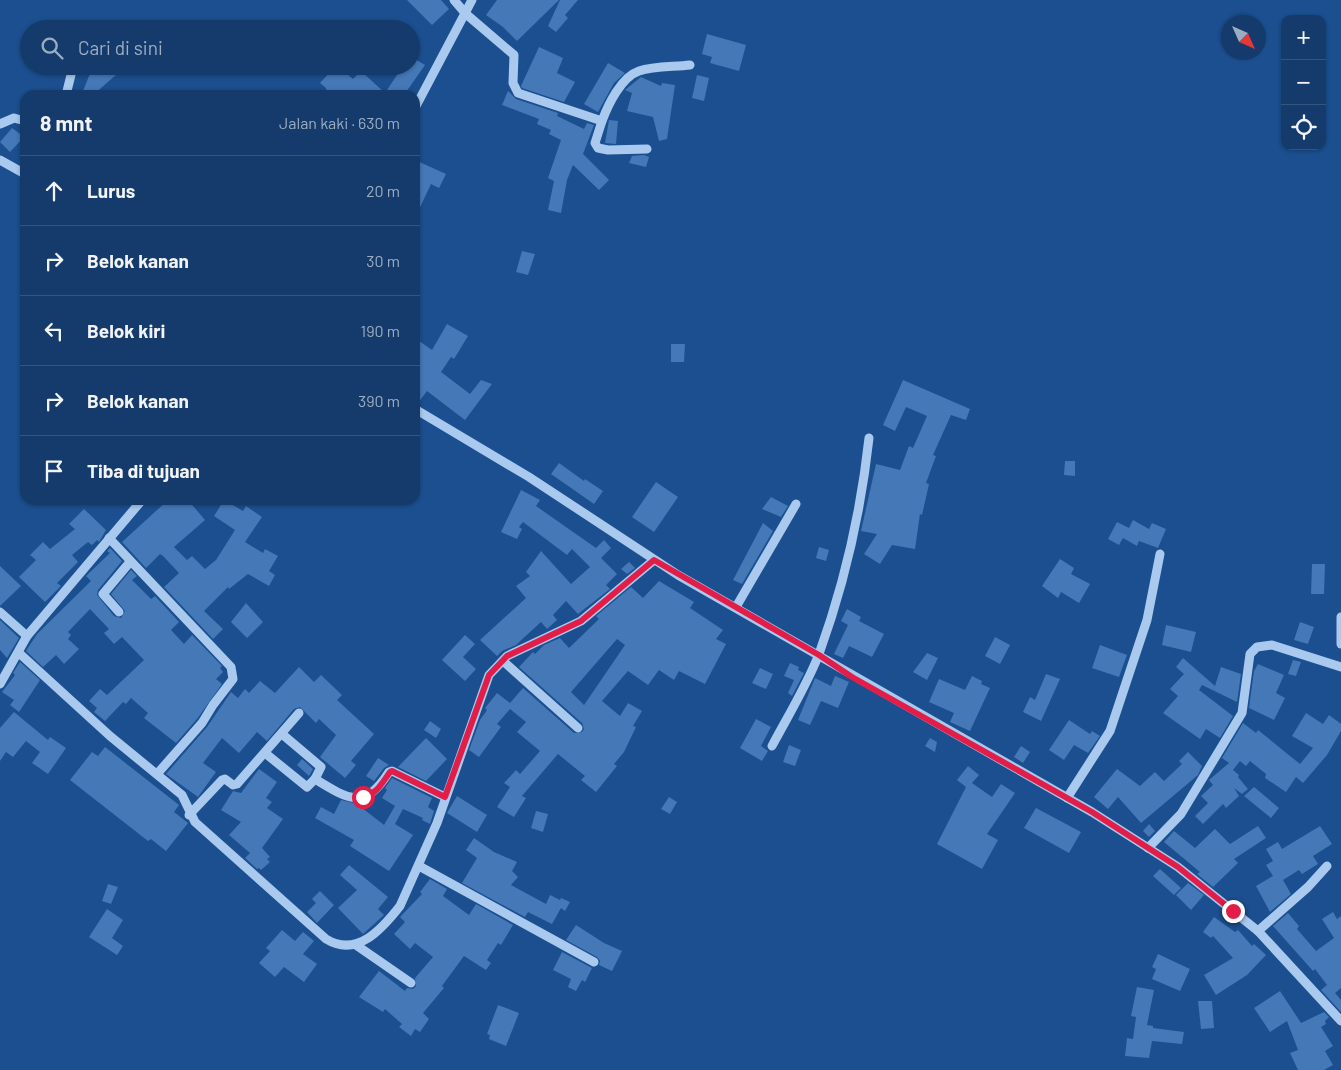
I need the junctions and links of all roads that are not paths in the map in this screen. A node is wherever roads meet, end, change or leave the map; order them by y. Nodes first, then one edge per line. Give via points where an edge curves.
1 (454, 0) edge
2 (472, 0) edge
3 (466, 14) junction
4 (690, 65) dead end
5 (71, 75) edge
6 (67, 90) edge
7 (420, 99) edge
8 (20, 120) edge
9 (602, 121) junction
10 (0, 124) edge
11 (647, 149) dead end
12 (0, 160) edge
13 (20, 171) edge
14 (420, 412) edge
15 (869, 438) dead end
16 (796, 504) dead end
17 (138, 505) edge
18 (109, 538) junction
19 (1160, 554) dead end
20 (654, 560) junction
21 (130, 562) junction
22 (736, 607) junction
23 (0, 612) edge
24 (119, 612) dead end
25 (1341, 617) edge
26 (27, 636) junction
27 (1341, 644) edge
28 (19, 653) junction
29 (819, 655) junction
30 (503, 661) junction
31 (1341, 666) edge
32 (0, 684) edge
33 (299, 714) dead end
34 (578, 728) dead end
35 (282, 734) junction
36 (772, 746) dead end
37 (266, 753) junction
38 (157, 774) junction
39 (315, 779) junction
40 (445, 797) junction
41 (1067, 798) junction
42 (190, 815) junction
43 (1148, 848) junction
44 (419, 866) junction
45 (1327, 866) dead end
46 (1258, 931) junction
47 (356, 946) junction
48 (594, 962) dead end
49 (411, 983) dead end
50 (1341, 1021) edge

1 - 3 street
2 - 3 street
3 - 7 street
3 - 9 street via 514,56 513,83 518,93
4 - 9 street via 639,71 632,75 622,85
5 - 6 street
8 - 10 street via 14,118
9 - 11 street via 595,143 598,148
12 - 13 street
14 - 20 street via 529,477
15 - 29 street via 855,531
16 - 22 street
17 - 18 street
18 - 21 street
18 - 26 street
19 - 41 street via 1148,620 1110,731
20 - 22 street
20 - 30 street via 581,621 507,656
21 - 24 street via 103,594
21 - 38 street via 233,673 233,678 212,704 202,723
22 - 29 street
23 - 26 street
25 - 27 street
26 - 28 street
28 - 32 street
28 - 38 street
29 - 36 street
29 - 41 street via 852,677
30 - 34 street
30 - 40 street via 485,682
31 - 43 street via 1265,645 1250,654 1242,713 1182,814
33 - 35 street
35 - 37 street
35 - 39 street via 321,767
37 - 39 street via 307,787
37 - 42 street via 237,784 222,780
38 - 42 street via 182,795
39 - 40 street via 333,790 357,798 370,796 392,771
40 - 44 street
41 - 43 street
42 - 47 street via 326,939 341,946
43 - 46 street via 1208,889
44 - 47 street via 400,906
44 - 48 street
45 - 46 street
46 - 50 street
47 - 49 street

